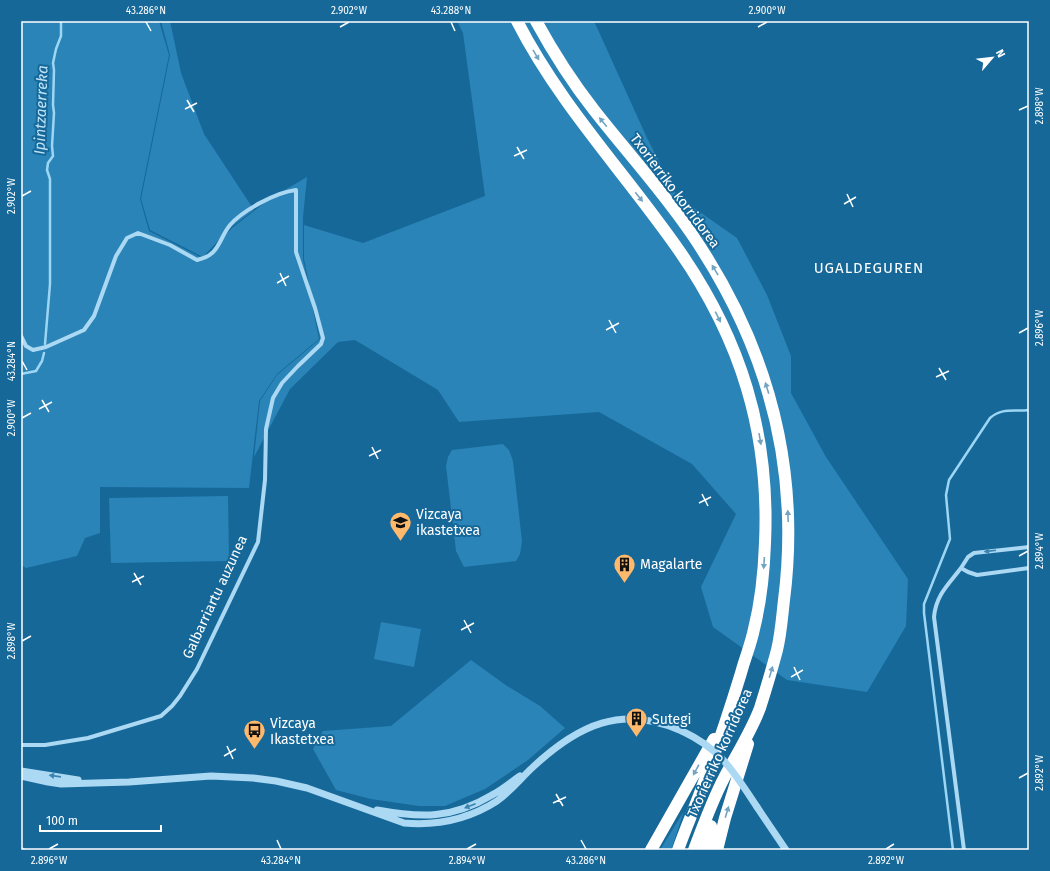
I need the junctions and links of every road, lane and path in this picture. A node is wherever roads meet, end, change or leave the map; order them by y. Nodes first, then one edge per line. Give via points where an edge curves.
1 (517, 21) edge
2 (536, 21) edge
3 (21, 336) edge
4 (1029, 547) edge
5 (961, 568) junction
6 (1029, 568) edge
7 (759, 710) junction
8 (729, 712) junction
9 (742, 744) junction
10 (21, 745) edge
11 (21, 771) edge
12 (21, 776) edge
13 (88, 782) junction
14 (667, 822) junction
15 (644, 850) edge
16 (651, 850) edge
17 (678, 850) edge
18 (694, 850) edge
19 (705, 850) edge
20 (717, 850) edge
21 (786, 850) edge
22 (964, 850) edge

1 -> 8 highway, Txorierriko korridorea via 538,60 565,100 691,268 724,329 746,385 763,456 766,494 765,558 754,631
7 -> 2 highway, Txorierriko korridorea via 778,649 787,580 789,528 788,496 781,447 762,369 736,307 703,252 679,217 584,97
3 - 10 street, Galbarriartu auzunea via 26,346 33,350 84,330 94,316 116,256 127,238 138,234 170,245 197,260 207,257 217,248 230,225 243,214 262,202 296,190 296,252 323,338 321,344 282,383 273,398 266,429 265,480 258,542 197,668 180,696 161,716 88,738
4 -> 5 street via 974,553
5 - 6 street via 977,575
5 - 22 street via 939,597 934,617
7 - 9 highway, Txorierriko korridorea
20 -> 7 highway
8 -> 14 highway
8 - 17 highway, Txorierriko korridorea
9 - 18 highway, Txorierriko korridorea via 723,780
9 - 19 highway via 707,836
13 -> 11 street
12 - 13 street via 55,783
13 - 21 street, bridge via 239,776 307,788 358,806 406,815 445,814 482,802 494,795 565,740 584,729 608,722 640,720 663,724 707,744 726,762
14 - 15 highway
14 - 16 highway

